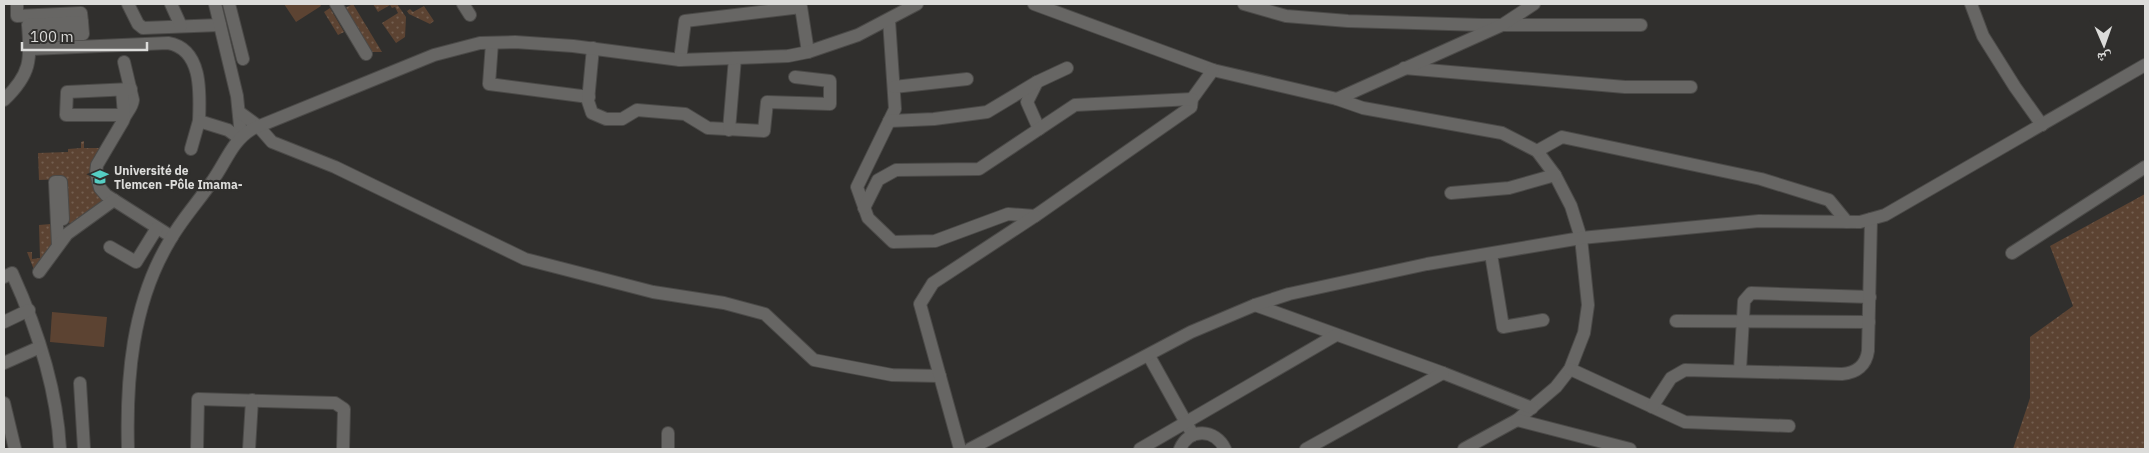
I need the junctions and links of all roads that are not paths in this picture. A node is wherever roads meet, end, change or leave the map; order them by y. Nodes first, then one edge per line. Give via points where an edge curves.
1 (17, 4) edge
2 (128, 4) edge
3 (171, 4) edge
4 (215, 4) edge
5 (229, 4) edge
6 (336, 4) edge
7 (463, 4) edge
8 (918, 4) edge
9 (1034, 4) edge
10 (1244, 4) edge
11 (1534, 4) edge
12 (1971, 4) edge
13 (470, 15) dead end
14 (889, 20) junction
15 (220, 25) junction
16 (1502, 25) junction
17 (1641, 25) dead end
18 (181, 26) junction
19 (30, 43) junction
20 (492, 43) junction
21 (593, 48) junction
22 (808, 52) junction
23 (366, 54) dead end
24 (735, 58) junction
25 (242, 59) dead end
26 (680, 60) junction
27 (124, 62) dead end
28 (2145, 65) edge
29 (1067, 68) dead end
30 (1404, 68) junction
31 (1213, 70) junction
32 (794, 77) dead end
33 (968, 79) dead end
34 (1037, 82) junction
35 (894, 87) junction
36 (1691, 87) dead end
37 (127, 89) junction
38 (589, 97) junction
39 (1192, 99) junction
40 (1337, 99) junction
41 (4, 100) edge
42 (239, 112) junction
43 (124, 115) junction
44 (199, 121) junction
45 (889, 121) junction
46 (2042, 125) junction
47 (258, 126) junction
48 (1039, 129) junction
49 (729, 130) junction
50 (240, 137) junction
51 (191, 149) dead end
52 (1537, 151) junction
53 (2145, 168) edge
54 (1555, 175) junction
55 (55, 182) dead end
56 (1451, 193) dead end
57 (114, 200) junction
58 (864, 208) junction
59 (1035, 216) junction
60 (1871, 219) junction
61 (1847, 222) junction
62 (59, 223) junction
63 (157, 228) junction
64 (172, 237) junction
65 (1581, 238) junction
66 (110, 247) dead end
67 (2012, 253) dead end
68 (1491, 254) junction
69 (39, 272) dead end
70 (4, 277) edge
71 (1870, 298) junction
72 (1255, 305) junction
73 (29, 310) junction
74 (1543, 320) dead end
75 (1742, 320) junction
76 (1676, 321) dead end
77 (4, 322) edge
78 (1869, 322) junction
79 (1336, 334) junction
80 (40, 347) junction
81 (1149, 356) junction
82 (4, 364) edge
83 (1570, 369) junction
84 (1740, 370) junction
85 (1443, 373) junction
86 (940, 376) junction
87 (80, 383) dead end
88 (252, 400) junction
89 (4, 403) edge
90 (1652, 406) junction
91 (1532, 408) junction
92 (1516, 420) junction
93 (1186, 423) junction
94 (1789, 426) dead end
95 (668, 433) dead end
96 (1193, 435) junction
97 (1329, 444) edge
98 (1472, 447) edge
99 (15, 449) edge
100 (60, 449) edge
101 (84, 449) edge
102 (128, 449) edge
103 (197, 449) edge
104 (249, 449) edge
105 (343, 449) edge
106 (668, 449) edge
107 (960, 449) edge
108 (970, 449) edge
109 (1140, 449) edge
110 (1180, 449) edge
111 (1225, 449) edge
112 (1306, 449) edge
113 (1630, 449) edge

1 - 19 street via 17,16 81,13 83,34
2 - 18 street via 140,26
3 - 18 street
4 - 15 street
5 - 25 street
6 - 23 street
7 - 13 street
8 - 14 street
9 - 31 street
10 - 16 street via 1286,16
11 - 16 street
12 - 46 street via 1983,36
14 - 22 street via 858,35
14 - 35 street
15 - 18 street
15 - 42 street
16 - 17 street
16 - 30 street
19 - 41 street via 26,72
19 - 44 street via 168,43 180,46 192,59 200,92
20 - 21 street
20 - 38 street via 489,84
20 - 47 street via 434,56
21 - 26 street
21 - 38 street
22 - 24 street
22 - 26 street via 801,7 685,20
24 - 26 street
24 - 49 street
27 - 37 street
28 - 46 street
29 - 34 street
30 - 36 street via 1625,87
30 - 40 street
31 - 39 street
31 - 40 street
32 - 49 street via 830,81 830,104 767,102 764,131
33 - 35 street
34 - 45 street via 987,112 934,120
34 - 48 street via 1027,102
35 - 45 street via 895,109
37 - 43 street via 132,105
37 - 43 street via 67,92 66,113 70,116
38 - 49 street via 592,114 606,118 622,118 637,110 685,114 708,128
39 - 48 street via 1075,105
39 - 59 street via 1191,107
40 - 52 street via 1363,108 1502,133
42 - 47 street
42 - 50 street
43 - 57 street via 96,168 100,188
44 - 50 street
44 - 51 street
45 - 58 street via 856,187
46 - 60 street via 1909,202
47 - 50 street
47 - 86 street via 272,142 335,166 525,259 653,292 724,303 765,314 814,360 892,375
48 - 58 street via 979,169 896,170 878,180
50 - 64 street via 214,180
52 - 54 street
52 - 61 street via 1562,137 1761,178 1829,200
53 - 67 street
54 - 56 street via 1509,188
54 - 65 street via 1571,206
55 - 62 street via 47,182 49,213
57 - 62 street
57 - 63 street
58 - 59 street via 868,218 893,242 935,241 1008,214
59 - 86 street via 933,283 920,304
60 - 61 street
60 - 71 street
61 - 65 street via 1759,221
62 - 69 street via 58,245
63 - 64 street
63 - 66 street via 136,262
64 - 102 street via 154,273 137,322 126,401
65 - 68 street
65 - 83 street via 1587,320
68 - 72 street via 1427,264 1289,294
68 - 74 street via 1503,327
70 - 73 street via 12,273
71 - 75 street via 1755,292 1746,298
71 - 78 street
72 - 79 street
72 - 81 street via 1191,332
73 - 77 street
73 - 80 street
75 - 76 street
75 - 78 street
75 - 84 street
78 - 84 street via 1867,356 1862,366 1853,372
79 - 85 street
79 - 93 street
80 - 82 street
80 - 100 street via 59,427
81 - 93 street
81 - 108 street
83 - 90 street
83 - 91 street via 1556,387
84 - 90 street via 1678,373 1666,384
85 - 91 street
85 - 97 street
86 - 107 street
87 - 101 street
88 - 103 street via 198,399
88 - 104 street
88 - 105 street via 335,403 344,409
89 - 99 street
90 - 94 street via 1691,423
91 - 92 street
92 - 98 street
92 - 113 street
93 - 96 street
93 - 109 street
95 - 106 street
96 - 110 street
96 - 111 street via 1215,436
97 - 112 street

